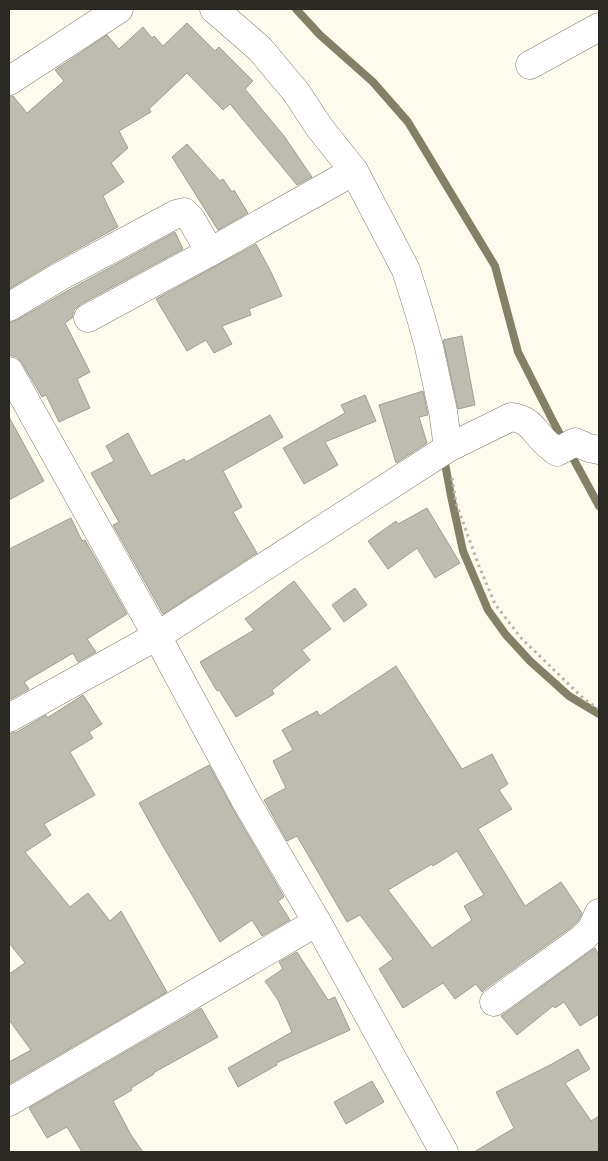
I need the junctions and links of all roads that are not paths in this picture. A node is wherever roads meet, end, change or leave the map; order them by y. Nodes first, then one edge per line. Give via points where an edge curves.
1 (119, 9) edge
2 (214, 9) edge
3 (88, 17) edge
4 (599, 27) edge
5 (530, 64) dead end
6 (9, 81) edge
7 (354, 171) junction
8 (210, 252) junction
9 (9, 307) edge
10 (88, 318) dead end
11 (9, 372) edge
12 (577, 448) edge
13 (442, 451) junction
14 (156, 636) junction
15 (9, 718) edge
16 (598, 920) edge
17 (317, 922) junction
18 (494, 1002) dead end
19 (9, 1102) edge
20 (444, 1152) edge

1 - 3 street
2 - 7 street via 260,49
3 - 6 street
4 - 5 street
7 - 8 street
7 - 13 street via 406,270 429,347 443,411
8 - 9 street via 191,219 184,212 176,214
8 - 10 street
11 - 14 street
12 - 13 street via 545,443 530,425 520,418 511,417
13 - 14 street
14 - 15 street
14 - 17 street via 247,803
16 - 18 street via 583,938
17 - 19 street
17 - 20 street

